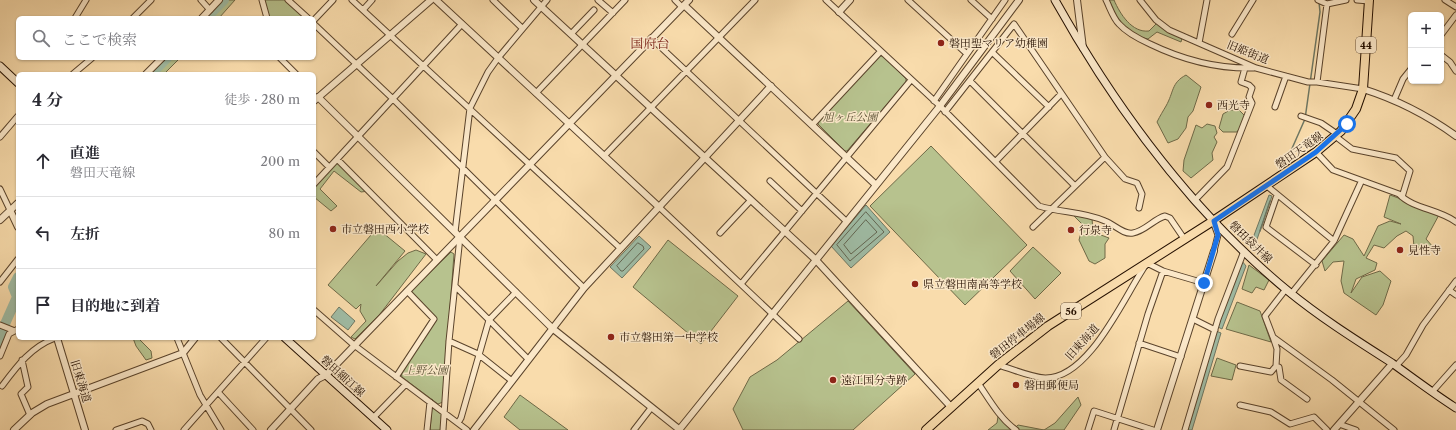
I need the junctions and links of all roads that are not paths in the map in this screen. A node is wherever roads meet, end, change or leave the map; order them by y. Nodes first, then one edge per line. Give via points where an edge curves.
1 (86, 0) edge
2 (151, 0) edge
3 (201, 0) edge
4 (219, 0) edge
5 (262, 0) edge
6 (288, 0) edge
7 (333, 0) edge
8 (352, 0) edge
9 (372, 0) edge
10 (431, 0) edge
11 (436, 0) edge
12 (493, 0) edge
13 (534, 0) edge
14 (547, 0) edge
15 (598, 0) edge
16 (626, 0) edge
17 (675, 0) edge
18 (689, 0) edge
19 (755, 0) edge
20 (826, 0) edge
21 (850, 0) edge
22 (908, 0) edge
23 (971, 0) edge
24 (1005, 0) edge
25 (1019, 0) edge
26 (1055, 0) edge
27 (1076, 0) edge
28 (1106, 0) edge
29 (1140, 0) edge
30 (1207, 0) edge
31 (1252, 0) edge
32 (1318, 0) edge
33 (1346, 0) edge
34 (1357, 0) edge
35 (1445, 0) edge
36 (1369, 1) edge
37 (1327, 4) junction
38 (541, 6) junction
39 (683, 6) junction
40 (1456, 7) edge
41 (210, 10) junction
42 (363, 10) junction
43 (594, 10) dead end
44 (839, 12) junction
45 (613, 13) junction
46 (1456, 15) edge
47 (76, 16) edge
48 (136, 16) edge
49 (204, 16) edge
50 (266, 16) edge
51 (306, 16) edge
52 (316, 18) edge
53 (992, 19) junction
54 (462, 24) junction
55 (316, 26) edge
56 (522, 28) junction
57 (1444, 31) edge
58 (571, 34) junction
59 (1232, 34) dead end
60 (389, 35) junction
61 (719, 37) junction
62 (651, 38) junction
63 (1199, 43) junction
64 (583, 44) junction
65 (1083, 50) junction
66 (880, 52) junction
67 (992, 52) junction
68 (967, 54) junction
69 (1444, 57) edge
70 (498, 58) junction
71 (90, 60) edge
72 (160, 60) edge
73 (282, 60) edge
74 (356, 65) junction
75 (0, 66) edge
76 (423, 67) junction
77 (1244, 68) junction
78 (1256, 68) junction
79 (1456, 71) edge
80 (77, 72) edge
81 (148, 72) edge
82 (294, 72) edge
83 (686, 72) junction
84 (1408, 73) edge
85 (616, 75) junction
86 (1286, 76) junction
87 (16, 80) edge
88 (910, 80) junction
89 (970, 81) junction
90 (1317, 82) junction
91 (771, 86) junction
92 (1363, 89) junction
93 (536, 93) junction
94 (1061, 94) junction
95 (316, 96) edge
96 (316, 98) edge
97 (392, 98) junction
98 (1394, 100) junction
99 (934, 101) junction
100 (940, 106) junction
101 (1049, 107) junction
102 (1275, 107) dead end
103 (470, 108) junction
104 (651, 108) junction
105 (945, 112) junction
106 (1301, 116) dead end
107 (16, 118) edge
108 (738, 120) junction
109 (570, 124) junction
110 (812, 125) junction
111 (1024, 134) junction
112 (1336, 135) junction
113 (357, 136) junction
114 (1456, 136) edge
115 (0, 137) edge
116 (1316, 152) junction
117 (316, 154) edge
118 (604, 156) junction
119 (704, 157) junction
120 (846, 157) junction
121 (1104, 157) junction
122 (337, 159) junction
123 (996, 161) junction
124 (530, 165) junction
125 (329, 166) junction
126 (462, 167) junction
127 (770, 181) dead end
128 (316, 182) edge
129 (1361, 182) junction
130 (876, 185) junction
131 (1075, 186) junction
132 (1267, 186) junction
133 (0, 189) edge
134 (816, 193) junction
135 (1277, 195) junction
136 (1402, 197) junction
137 (495, 200) junction
138 (751, 200) junction
139 (1195, 200) junction
140 (16, 204) edge
141 (659, 207) junction
142 (1139, 208) dead end
143 (1050, 209) junction
144 (10, 210) junction
145 (802, 210) junction
146 (0, 220) edge
147 (846, 221) junction
148 (1214, 221) junction
149 (1456, 222) edge
150 (16, 224) edge
151 (1033, 227) dead end
152 (785, 231) junction
153 (455, 232) junction
154 (720, 233) dead end
155 (460, 237) junction
156 (1184, 240) junction
157 (1334, 241) junction
158 (620, 248) junction
159 (1214, 251) joint
160 (1244, 251) junction
161 (815, 259) junction
162 (437, 260) junction
163 (16, 261) edge
164 (1147, 263) junction
165 (1316, 265) junction
166 (1163, 271) junction
167 (1456, 281) edge
168 (0, 282) edge
169 (1204, 283) junction
170 (741, 284) junction
171 (454, 286) junction
172 (584, 288) junction
173 (1449, 290) junction
174 (407, 291) junction
175 (516, 292) junction
176 (1289, 292) junction
177 (1456, 295) edge
178 (316, 312) edge
179 (772, 313) junction
180 (1193, 319) junction
181 (489, 320) junction
182 (0, 325) edge
183 (552, 328) junction
184 (16, 330) edge
185 (1215, 330) junction
186 (1273, 337) junction
187 (799, 339) dead end
188 (52, 340) edge
189 (57, 340) edge
190 (178, 340) edge
191 (193, 340) edge
192 (223, 340) edge
193 (264, 340) edge
194 (287, 340) edge
195 (449, 341) junction
196 (1139, 343) junction
197 (354, 345) junction
198 (183, 353) junction
199 (478, 354) junction
200 (0, 356) edge
201 (1181, 357) junction
202 (528, 359) junction
203 (22, 360) junction
204 (244, 362) junction
205 (998, 365) junction
206 (1394, 365) junction
207 (1456, 365) edge
208 (1240, 366) dead end
209 (1276, 366) junction
210 (326, 375) junction
211 (396, 377) junction
212 (512, 381) junction
213 (978, 383) junction
214 (406, 384) junction
215 (2, 386) dead end
216 (218, 392) junction
217 (1432, 392) junction
218 (75, 394) junction
219 (1307, 399) dead end
220 (430, 402) junction
221 (1359, 402) junction
222 (1240, 405) dead end
223 (206, 406) junction
224 (951, 407) junction
225 (651, 408) junction
226 (1456, 408) edge
227 (291, 409) junction
228 (444, 412) junction
229 (30, 415) junction
230 (373, 418) junction
231 (1117, 418) junction
232 (458, 423) junction
233 (1337, 428) edge
234 (14, 430) edge
235 (85, 430) edge
236 (116, 430) edge
237 (151, 430) edge
238 (184, 430) edge
239 (221, 430) edge
240 (253, 430) edge
241 (271, 430) edge
242 (311, 430) edge
243 (387, 430) edge
244 (427, 430) edge
245 (443, 430) edge
246 (467, 430) edge
247 (474, 430) edge
248 (634, 430) edge
249 (679, 430) edge
250 (926, 430) edge
251 (1016, 430) edge
252 (1088, 430) edge
253 (1114, 430) edge
254 (1153, 430) edge
255 (1157, 430) edge
256 (1185, 430) edge
257 (1327, 430) edge
258 (1356, 430) edge
259 (1394, 430) edge

1 - 47 street
2 - 48 street
3 - 41 street
4 - 41 street
5 - 50 street
6 - 51 street
7 - 52 street
8 - 42 street
9 - 42 street
10 - 60 street
11 - 54 street
12 - 56 street
13 - 38 street
14 - 38 street
15 - 45 street
16 - 45 street
17 - 39 street
18 - 39 street
19 - 61 street
20 - 44 street
21 - 44 street
22 - 68 street
23 - 53 street
24 - 53 street
25 - 100 street
26 - 65 main road, 磐田袋井線
27 - 65 street
28 - 77 street via 1118,24 1140,39 1189,60
29 - 63 street, 旧姫街道 via 1162,25
30 - 63 street
31 - 59 street
32 - 37 street
33 - 37 street
34 - 36 street
35 - 40 street
36 - 92 main road, 磐田天竜線 / 44
37 - 90 street
38 - 56 street
38 - 58 street
39 - 61 street
39 - 62 street
41 - 49 street
42 - 60 street
43 - 58 street
44 - 66 street
45 - 64 street
46 - 57 street
53 - 68 street
54 - 70 street
54 - 76 street
55 - 74 street
56 - 70 street
58 - 64 street
60 - 74 street
60 - 76 street
61 - 83 street
61 - 91 street
62 - 83 street
62 - 85 street
63 - 78 street, 旧姫街道
64 - 85 street
64 - 93 street
65 - 139 main road, 磐田袋井線 via 1129,118
66 - 88 street
66 - 110 street
67 - 89 street
67 - 94 street via 1014,24
67 - 101 street
68 - 99 street
69 - 79 street
70 - 93 street
70 - 103 street
71 - 80 street
72 - 81 street
73 - 82 street
74 - 95 street
74 - 97 street
75 - 87 main road
76 - 97 street
76 - 103 street
77 - 78 street
77 - 139 street via 1241,82 1252,88 1249,97 1252,103 1227,167
78 - 86 street, 旧姫街道
83 - 104 street
83 - 108 street
84 - 98 street
85 - 104 street
85 - 109 street
86 - 90 street, 旧姫街道
86 - 102 street
88 - 99 street
88 - 120 street
89 - 105 street
89 - 111 street
90 - 92 street, 旧姫街道
91 - 108 street
91 - 110 street
92 - 98 street
92 - 112 main road, 磐田天竜線 / 44 via 1354,113
93 - 109 street
94 - 101 street
94 - 121 street
96 - 113 street
97 - 113 street
97 - 126 street
98 - 114 street via 1417,110
99 - 100 street
100 - 105 street
100 - 130 street
101 - 111 street
103 - 124 street
103 - 126 street
104 - 118 street
104 - 119 street
105 - 123 street
106 - 112 street via 1321,123
107 - 115 street
108 - 119 street
108 - 134 street
109 - 118 street
109 - 124 street
110 - 120 street
111 - 123 street
111 - 131 street
112 - 116 main road, 磐田天竜線 / 44
112 - 136 street via 1352,149 1396,158 1410,171
113 - 122 street
113 - 153 street
116 - 129 street via 1333,170
116 - 132 main road, 磐田天竜線 / 44
117 - 125 street
118 - 141 street
119 - 138 street
119 - 141 street
120 - 130 street
120 - 134 street
121 - 131 street
121 - 142 street via 1125,179 1137,184 1142,194
122 - 125 street
122 - 162 street
123 - 143 street via 1040,206
124 - 137 street
124 - 158 street
125 - 128 street
126 - 137 street
126 - 153 street
127 - 145 street
129 - 136 street
129 - 157 street
130 - 147 street
131 - 143 street
132 - 135 street
132 - 148 main road, 磐田天竜線 / 44
133 - 144 street
134 - 145 street
134 - 147 street
135 - 157 street
135 - 165 street via 1266,227
136 - 149 street
137 - 155 street
137 - 172 street
138 - 152 street
138 - 154 street
139 - 148 main road, 磐田袋井線
140 - 144 street
141 - 158 street
141 - 170 street
143 - 151 street
143 - 156 street via 1084,213 1125,232 1133,233 1165,216 1170,218
144 - 146 street
144 - 150 street
145 - 152 street
147 - 161 street
148 - 156 main road, 磐田停車場線 / 56
148 - 159 street via 1218,235
148 - 160 main road, 磐田袋井線
152 - 161 street
152 - 170 street
153 - 155 street
155 - 162 street
155 - 171 street
155 - 175 street
156 - 164 main road, 磐田停車場線 / 56
157 - 165 street
158 - 172 street
159 - 169 street
160 - 176 main road, 磐田袋井線
160 - 185 street
161 - 179 street
161 - 224 street
162 - 174 street
163 - 168 street
164 - 166 street
164 - 205 main road, 磐田停車場線 / 56 via 1048,326
164 - 205 street, 旧東海道 via 1114,320 1077,366 1046,378
165 - 176 street
166 - 169 street
166 - 196 street
167 - 173 street
169 - 180 street
170 - 179 street
171 - 181 street
171 - 195 street
172 - 183 street
173 - 177 street
173 - 206 street via 1423,324 1406,355
174 - 197 street
174 - 211 street via 434,319
175 - 181 street
175 - 183 street
176 - 186 street via 1265,316
176 - 206 main road, 磐田袋井線 via 1353,339
178 - 197 street
179 - 187 street
179 - 249 street
180 - 185 street
180 - 201 street
181 - 199 street
181 - 202 street
182 - 184 street
183 - 202 street
183 - 225 street
184 - 200 street via 7,337
185 - 256 street
186 - 209 street via 1277,349
186 - 221 street
188 - 203 street via 34,349
189 - 218 street, 旧東海道
190 - 198 street
191 - 198 street
192 - 204 street
193 - 204 street
194 - 210 main road, 磐田細江線
195 - 199 street
195 - 228 street
196 - 201 street
196 - 231 street
197 - 210 street
197 - 211 street
198 - 218 street
198 - 223 street
199 - 212 street
199 - 232 street
201 - 255 street
202 - 212 street
203 - 215 street
203 - 229 street via 28,387 21,394
204 - 216 street
204 - 227 street
205 - 213 main road, 磐田停車場線 / 56
206 - 217 main road, 磐田袋井線
206 - 221 street
207 - 217 street
208 - 209 street via 1271,372
209 - 219 street via 1279,367 1281,380
210 - 227 street via 318,379
210 - 230 main road, 磐田細江線
211 - 214 street
212 - 247 street
213 - 224 main road, 磐田停車場線 / 56
213 - 251 street via 997,410
214 - 220 street
214 - 230 street
216 - 223 street
216 - 240 street
217 - 226 main road, 磐田袋井線
218 - 229 street via 47,404
218 - 235 street, 旧東海道
220 - 228 street
220 - 244 street
221 - 233 street
221 - 259 street
222 - 257 street via 1271,412 1290,424 1314,417
223 - 238 street
223 - 239 street
224 - 250 main road, 磐田停車場線 / 56
225 - 248 street
225 - 249 street
227 - 241 street
227 - 242 street
228 - 232 street
228 - 245 street
229 - 234 street
230 - 243 main road, 磐田細江線
231 - 252 street via 1094,412
231 - 253 street
231 - 254 street
232 - 246 street
233 - 258 street
236 - 237 street via 142,421 148,424

